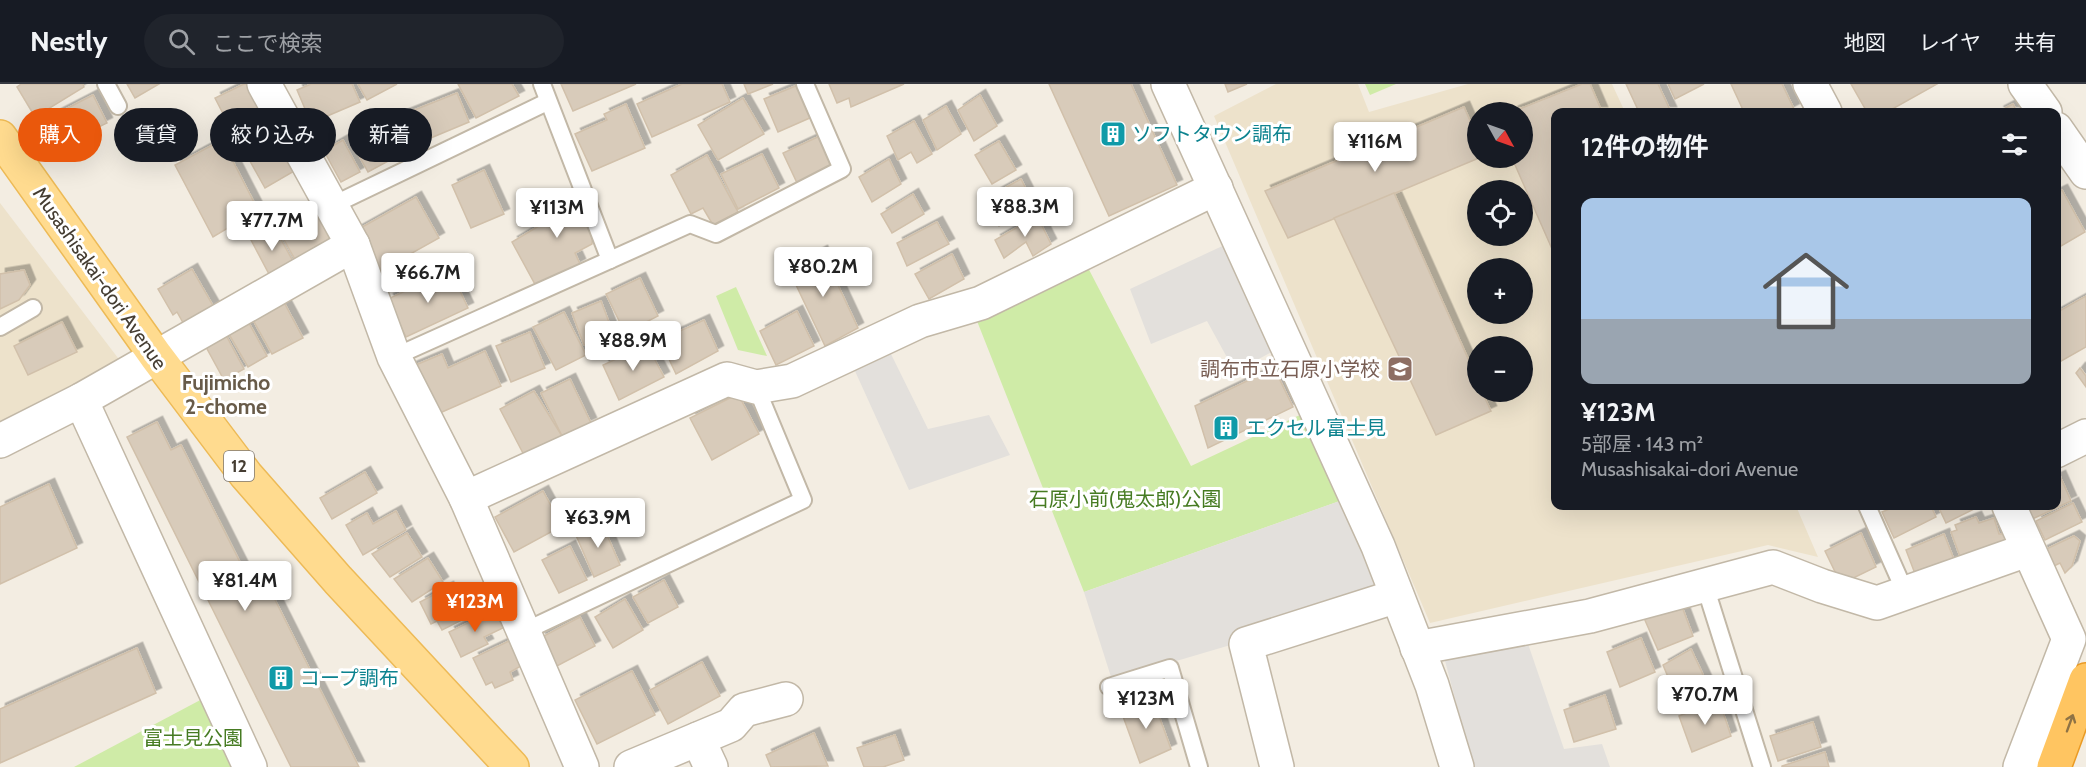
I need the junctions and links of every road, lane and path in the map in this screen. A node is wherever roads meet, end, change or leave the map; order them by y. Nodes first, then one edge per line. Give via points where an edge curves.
1 (106, 84) edge
2 (264, 84) edge
3 (542, 84) edge
4 (805, 84) edge
5 (1168, 84) edge
6 (1809, 84) edge
7 (2025, 84) edge
8 (547, 102) junction
9 (118, 106) dead end
10 (1823, 108) edge
11 (2042, 108) edge
12 (2061, 136) edge
13 (0, 137) edge
14 (2086, 172) edge
15 (1216, 188) junction
16 (331, 206) junction
17 (352, 245) junction
18 (610, 260) junction
19 (33, 308) dead end
20 (0, 327) edge
21 (156, 356) junction
22 (394, 357) junction
23 (756, 387) junction
24 (81, 400) junction
25 (10, 435) edge
26 (2086, 436) edge
27 (2061, 448) edge
28 (466, 498) junction
29 (1870, 510) edge
30 (2011, 510) edge
31 (2027, 550) junction
32 (1705, 586) junction
33 (1906, 594) junction
34 (1397, 596) junction
35 (525, 631) junction
36 (1417, 648) junction
37 (2086, 680) edge
38 (1109, 687) dead end
39 (786, 699) dead end
40 (2086, 742) edge
41 (705, 753) edge
42 (250, 767) edge
43 (512, 767) edge
44 (582, 767) edge
45 (632, 767) edge
46 (1198, 767) edge
47 (1277, 767) edge
48 (1457, 767) edge
49 (1762, 767) edge
50 (2020, 767) edge
51 (2054, 767) edge
52 (2075, 767) edge

1 - 9 lane
2 - 16 street
3 - 8 lane
4 - 18 lane via 842,169 716,234 690,224
5 - 15 street
6 - 10 street
7 - 11 street
8 - 16 lane
8 - 18 lane
12 - 14 street
13 - 21 main road, Musashisakai-dori Avenue / 12
15 - 23 street via 981,303 920,321 792,381
15 - 34 street via 1374,535
16 - 17 street
17 - 21 street
17 - 22 street
18 - 22 lane
19 - 20 lane
21 - 24 street
21 - 43 main road, Musashisakai-dori Avenue / 12 via 246,475
22 - 28 street
23 - 28 street via 727,379
23 - 35 lane via 803,500
24 - 25 street
24 - 42 street
26 - 27 street
28 - 35 street
29 - 33 lane
30 - 31 street
31 - 33 street
31 - 50 street via 2069,639
32 - 33 street via 1773,567 1877,603
32 - 36 street via 1590,616
32 - 49 lane
34 - 36 street
34 - 47 street via 1246,644
35 - 44 street
36 - 48 street
51 -> 37 highway
38 - 46 lane via 1170,668
39 - 41 street via 744,710
40 - 52 highway
41 - 45 street

